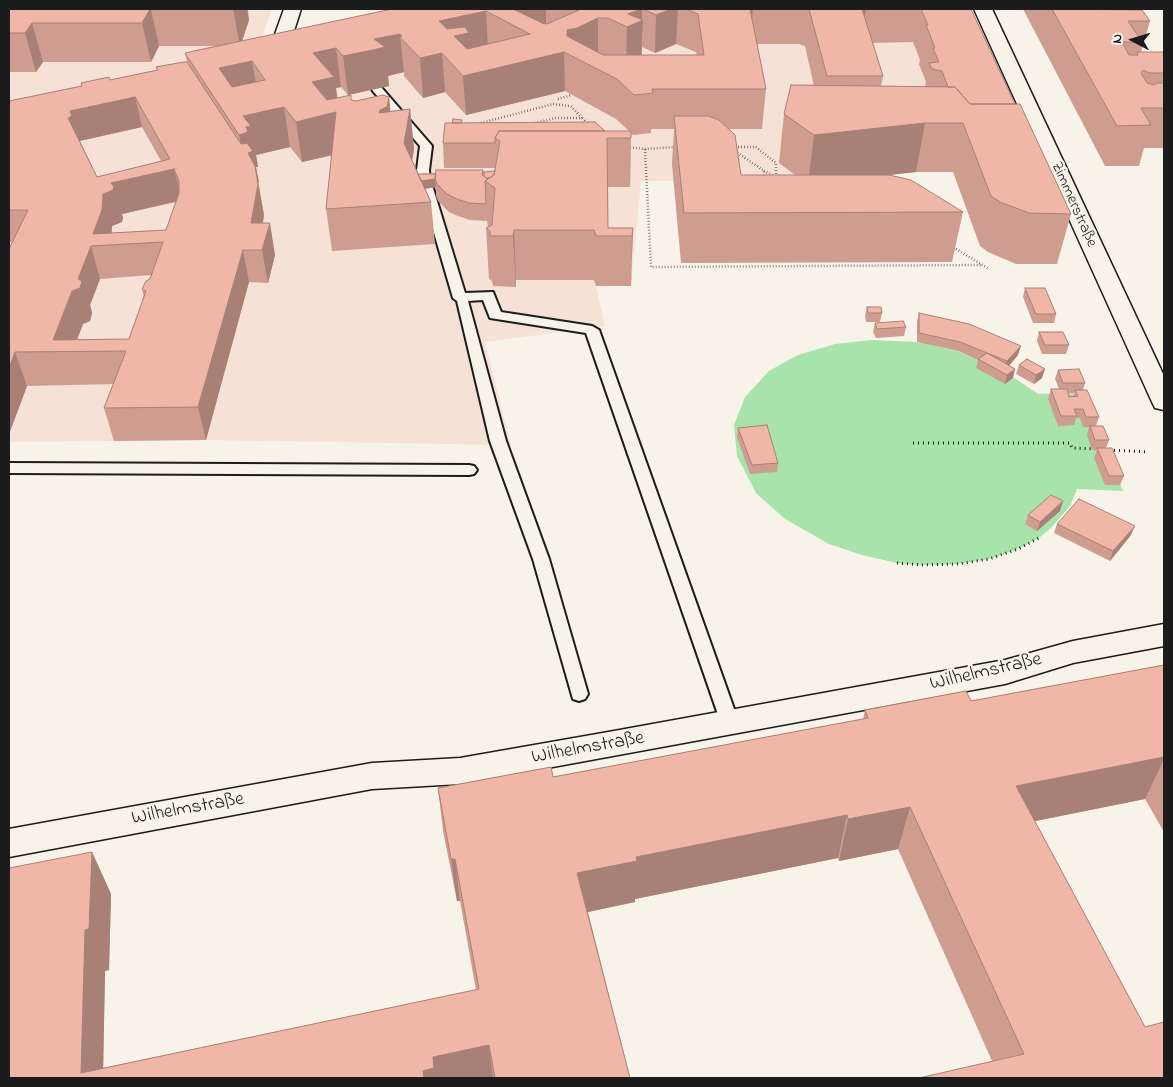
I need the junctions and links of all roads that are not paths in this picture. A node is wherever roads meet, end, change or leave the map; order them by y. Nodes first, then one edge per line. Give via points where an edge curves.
1 (292, 9) edge
2 (982, 9) edge
3 (292, 53) edge
4 (377, 89) edge
5 (463, 304) dead end
6 (1164, 402) edge
7 (9, 468) edge
8 (469, 470) dead end
9 (1164, 635) edge
10 (579, 694) dead end
11 (730, 723) junction
12 (9, 844) edge

1 - 3 street via 283,38
2 - 6 street, Zimmerstraße
4 - 11 lane via 426,146 423,170 426,185 460,298 488,295 495,315 592,330
5 - 10 lane via 498,441 541,559
7 - 8 lane
9 - 11 street, Wilhelmstraße via 1073,652 1005,672
11 - 12 street, Wilhelmstraße via 460,771 372,776

